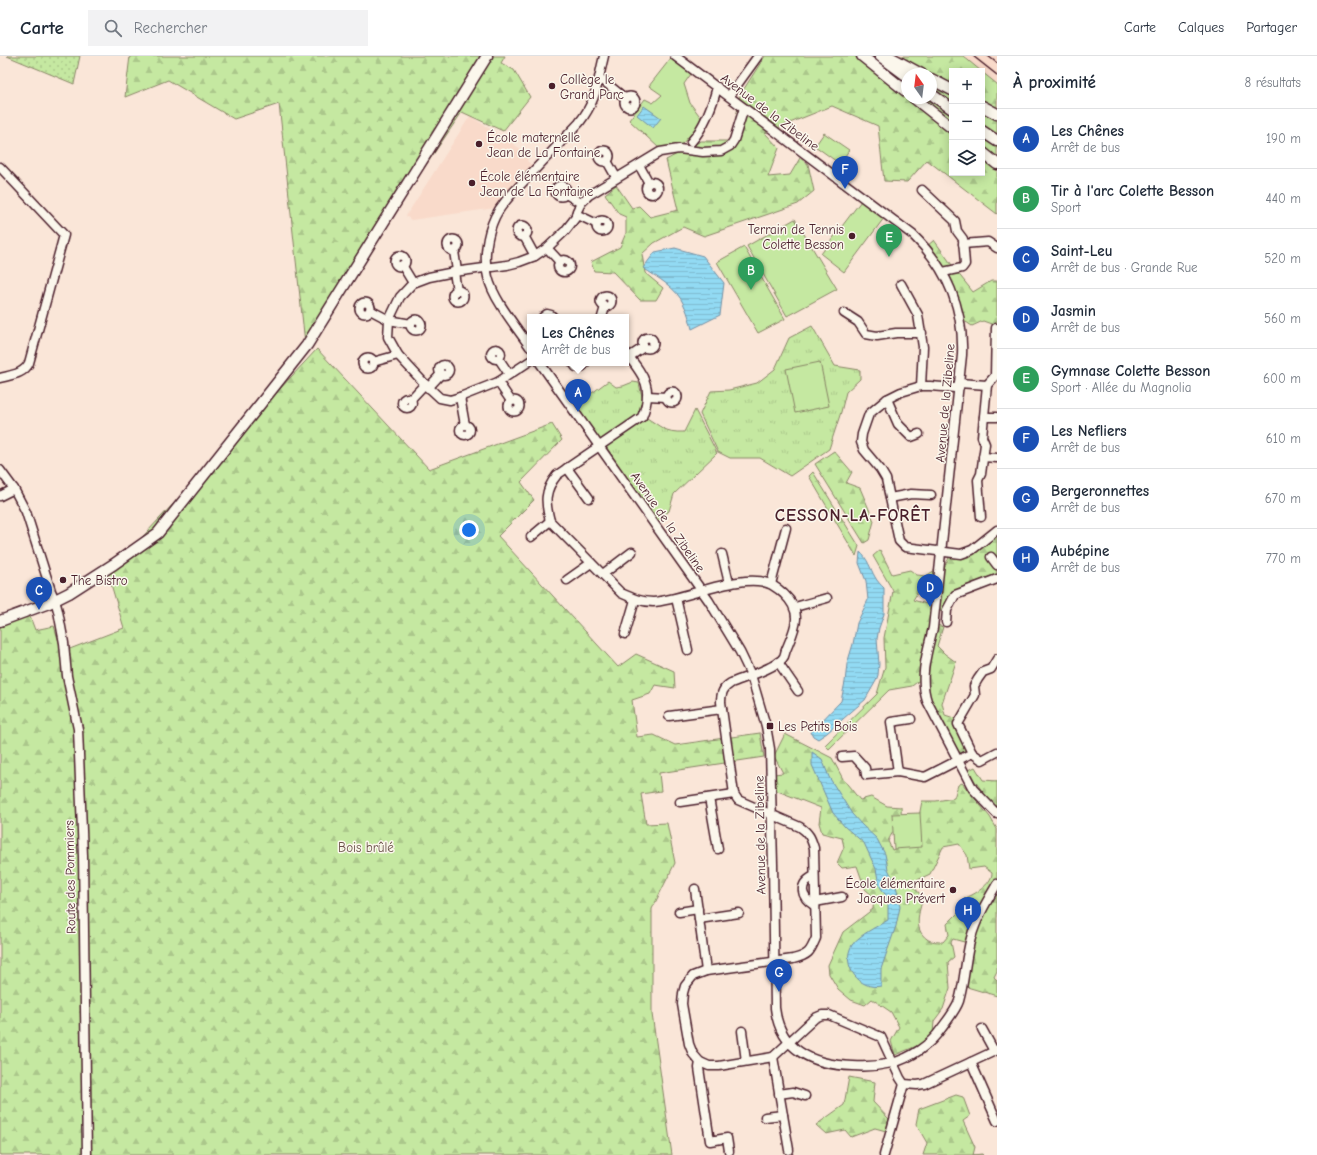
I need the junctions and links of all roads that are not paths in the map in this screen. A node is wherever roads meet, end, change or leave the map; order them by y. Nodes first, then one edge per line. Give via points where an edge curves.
1 (487, 56) edge
2 (604, 56) edge
3 (675, 56) edge
4 (862, 56) edge
5 (880, 56) edge
6 (888, 56) edge
7 (755, 57) edge
8 (910, 68) edge
9 (901, 72) edge
10 (600, 78) junction
11 (937, 82) edge
12 (717, 87) junction
13 (901, 87) edge
14 (949, 88) edge
15 (729, 96) junction
16 (937, 98) edge
17 (626, 99) dead end
18 (922, 104) edge
19 (949, 107) edge
20 (985, 108) edge
21 (743, 111) junction
22 (997, 114) edge
23 (949, 126) edge
24 (985, 133) edge
25 (691, 142) dead end
26 (997, 142) edge
27 (985, 154) edge
28 (607, 161) dead end
29 (639, 164) junction
30 (997, 164) edge
31 (0, 166) edge
32 (616, 178) junction
33 (649, 183) dead end
34 (922, 190) dead end
35 (566, 194) dead end
36 (581, 203) junction
37 (576, 214) junction
38 (597, 224) dead end
39 (524, 236) dead end
40 (963, 244) junction
41 (547, 248) junction
42 (997, 248) edge
43 (454, 251) dead end
44 (535, 256) junction
45 (560, 262) dead end
46 (402, 265) dead end
47 (486, 268) junction
48 (456, 272) junction
49 (943, 272) junction
50 (413, 283) junction
51 (901, 284) dead end
52 (457, 291) dead end
53 (605, 306) dead end
54 (370, 310) dead end
55 (844, 313) dead end
56 (603, 314) edge
57 (390, 320) junction
58 (411, 324) dead end
59 (996, 328) dead end
60 (922, 333) junction
61 (527, 342) edge
62 (644, 347) dead end
63 (398, 355) junction
64 (629, 356) edge
65 (499, 359) dead end
66 (629, 359) edge
67 (373, 362) dead end
68 (527, 363) edge
69 (542, 366) edge
70 (441, 374) dead end
71 (509, 374) junction
72 (996, 376) edge
73 (0, 378) edge
74 (498, 382) junction
75 (959, 385) junction
76 (988, 385) junction
77 (427, 386) junction
78 (921, 386) junction
79 (648, 396) junction
80 (460, 397) junction
81 (666, 397) dead end
82 (410, 399) dead end
83 (887, 399) junction
84 (511, 401) dead end
85 (984, 417) junction
86 (997, 417) edge
87 (465, 425) dead end
88 (919, 434) dead end
89 (599, 446) junction
90 (983, 457) junction
91 (997, 458) edge
92 (567, 468) junction
93 (0, 470) edge
94 (14, 489) junction
95 (931, 495) dead end
96 (0, 496) edge
97 (589, 498) dead end
98 (890, 498) junction
99 (981, 517) dead end
100 (550, 521) junction
101 (786, 528) dead end
102 (997, 530) edge
103 (531, 537) dead end
104 (632, 552) dead end
105 (941, 552) junction
106 (722, 554) dead end
107 (991, 557) dead end
108 (591, 563) junction
109 (997, 565) edge
110 (603, 574) junction
111 (997, 579) edge
112 (567, 580) dead end
113 (729, 583) junction
114 (771, 584) junction
115 (701, 591) junction
116 (676, 598) junction
117 (827, 598) dead end
118 (55, 600) junction
119 (635, 600) junction
120 (795, 607) junction
121 (0, 621) edge
122 (946, 622) dead end
123 (625, 634) dead end
124 (688, 650) dead end
125 (997, 660) edge
126 (778, 662) junction
127 (752, 675) junction
128 (798, 691) dead end
129 (722, 709) junction
130 (669, 716) dead end
131 (911, 719) dead end
132 (997, 752) edge
133 (972, 753) junction
134 (842, 757) dead end
135 (958, 760) junction
136 (898, 772) junction
137 (734, 794) junction
138 (709, 798) junction
139 (680, 802) dead end
140 (772, 814) junction
141 (997, 814) edge
142 (718, 849) dead end
143 (997, 884) edge
144 (695, 889) dead end
145 (842, 897) dead end
146 (815, 904) junction
147 (698, 909) junction
148 (680, 912) dead end
149 (739, 912) dead end
150 (699, 919) junction
151 (774, 962) junction
152 (706, 971) junction
153 (982, 1028) dead end
154 (742, 1031) dead end
155 (788, 1042) junction
156 (996, 1051) edge
157 (773, 1057) junction
158 (746, 1061) junction
159 (700, 1062) junction
160 (894, 1062) junction
161 (971, 1062) junction
162 (904, 1084) junction
163 (779, 1094) junction
164 (805, 1096) dead end
165 (994, 1107) edge
166 (783, 1114) junction
167 (765, 1118) dead end
168 (997, 1121) edge
169 (788, 1150) dead end
170 (729, 1151) dead end
171 (87, 1155) edge
172 (884, 1155) edge

1 - 118 main road via 307,345 158,533
2 - 10 street
3 - 12 street, Avenue de la Zibeline
4 - 13 main road
5 - 9 main road
6 - 8 main road
7 - 15 street
10 - 17 street
10 - 47 street via 587,113 508,198 495,216 487,245
11 - 14 main road
12 - 15 street, Avenue de la Zibeline
12 - 25 street via 705,120
15 - 21 street, Avenue de la Zibeline
16 - 19 main road
18 - 23 main road
20 - 22 main road
21 - 29 street via 734,140 721,151 679,149 660,152
21 - 49 street, Avenue de la Zibeline via 913,235
24 - 26 main road
27 - 30 main road
28 - 32 street
29 - 32 street
29 - 33 street
31 - 73 street via 64,235 27,368
32 - 36 street via 594,191
34 - 40 street via 955,221
35 - 36 street
36 - 37 street
37 - 38 street
37 - 41 street via 565,232
39 - 44 street
40 - 42 street via 988,242
40 - 49 street via 965,264 962,268
41 - 44 street
41 - 45 street
43 - 48 street
44 - 47 street via 519,262
46 - 50 street
47 - 48 street
47 - 61 street via 497,297
48 - 50 street
48 - 52 street
49 - 75 street, Avenue de la Zibeline via 954,296 962,326 963,349
50 - 57 street via 400,297
51 - 60 street via 918,315
53 - 56 street
54 - 57 street
55 - 60 street via 858,322 866,334 878,336
57 - 58 street
57 - 63 street via 388,337
59 - 72 street
60 - 78 street
62 - 64 street
63 - 67 street
63 - 77 street
65 - 71 street
66 - 79 street via 644,378
68 - 71 street
69 - 89 street, Avenue de la Zibeline
70 - 77 street
71 - 74 street
72 - 76 street
74 - 80 street
74 - 84 street
75 - 76 street
75 - 78 street via 955,388
75 - 105 street, Avenue de la Zibeline
76 - 85 street
77 - 80 street via 440,398 450,400
77 - 82 street
78 - 83 street
79 - 81 street
79 - 89 street via 642,417
80 - 87 street
83 - 88 street via 898,424 911,437
83 - 98 street via 869,414 861,442 886,479
85 - 86 street
85 - 90 street
89 - 92 street
89 - 115 street, Avenue de la Zibeline
90 - 91 street
90 - 99 street via 978,480
92 - 97 street
92 - 100 street via 557,475 546,495
93 - 94 street, Route des Pommiers
94 - 96 street
94 - 118 street, Route des Pommiers via 26,512
95 - 98 street via 911,494
98 - 105 street via 899,541 903,546
100 - 103 street
100 - 108 street
101 - 114 street
102 - 105 street via 972,550 961,554
104 - 110 street
105 - 135 street, Avenue de la Zibeline via 933,628 925,660 924,690 927,701
106 - 113 street
107 - 109 street
108 - 110 street
108 - 112 street
110 - 119 street via 621,592
111 - 122 street via 954,595 947,610
113 - 114 street via 747,581
113 - 115 street
114 - 120 street via 788,597
115 - 116 street
115 - 127 street, Avenue de la Zibeline via 725,626
116 - 119 street via 652,602
116 - 124 street
117 - 120 street
118 - 121 main road
118 - 171 street, Route des Pommiers via 78,729 83,856
119 - 123 street
120 - 126 street via 794,631 783,658
125 - 133 street via 991,669 982,672 974,686 975,695 958,724
126 - 127 street
126 - 128 street
127 - 129 street via 725,687 721,693
127 - 140 street, Avenue de la Zibeline via 769,742
129 - 130 street
129 - 137 street
131 - 136 street via 892,722
132 - 133 street via 982,760
133 - 135 street
134 - 136 street via 854,756 865,768 866,776
135 - 136 street via 926,777
135 - 141 street, Avenue de la Zibeline via 973,789
137 - 138 street
137 - 140 street via 738,800
138 - 139 street
138 - 142 street
140 - 146 street via 800,827 811,838 814,848 814,876 804,885 803,894 807,901
140 - 151 street, Avenue de la Zibeline
143 - 160 street, Avenue de la Zibeline via 971,937 958,1002 941,1030 930,1041 919,1051
144 - 147 street
145 - 146 street
146 - 151 street via 816,938 810,952 803,957
147 - 148 street
147 - 150 street
149 - 150 street
150 - 152 street
151 - 152 street
151 - 155 street, Avenue de la Zibeline via 776,1016 782,1034
152 - 159 street via 694,976 685,986 682,1004 689,1044
153 - 156 street
154 - 158 street
155 - 157 street
155 - 160 street, Avenue de la Zibeline via 802,1054 825,1063 874,1066
155 - 160 street via 815,1018 829,1015 881,1037
156 - 161 street
157 - 158 street
157 - 163 street
158 - 159 street via 719,1066 709,1066
159 - 170 street via 710,1140 727,1138
160 - 162 street
161 - 162 street via 924,1084
161 - 165 street
162 - 172 street
163 - 164 street via 793,1092
163 - 166 street
165 - 168 street
166 - 167 street
166 - 169 street

